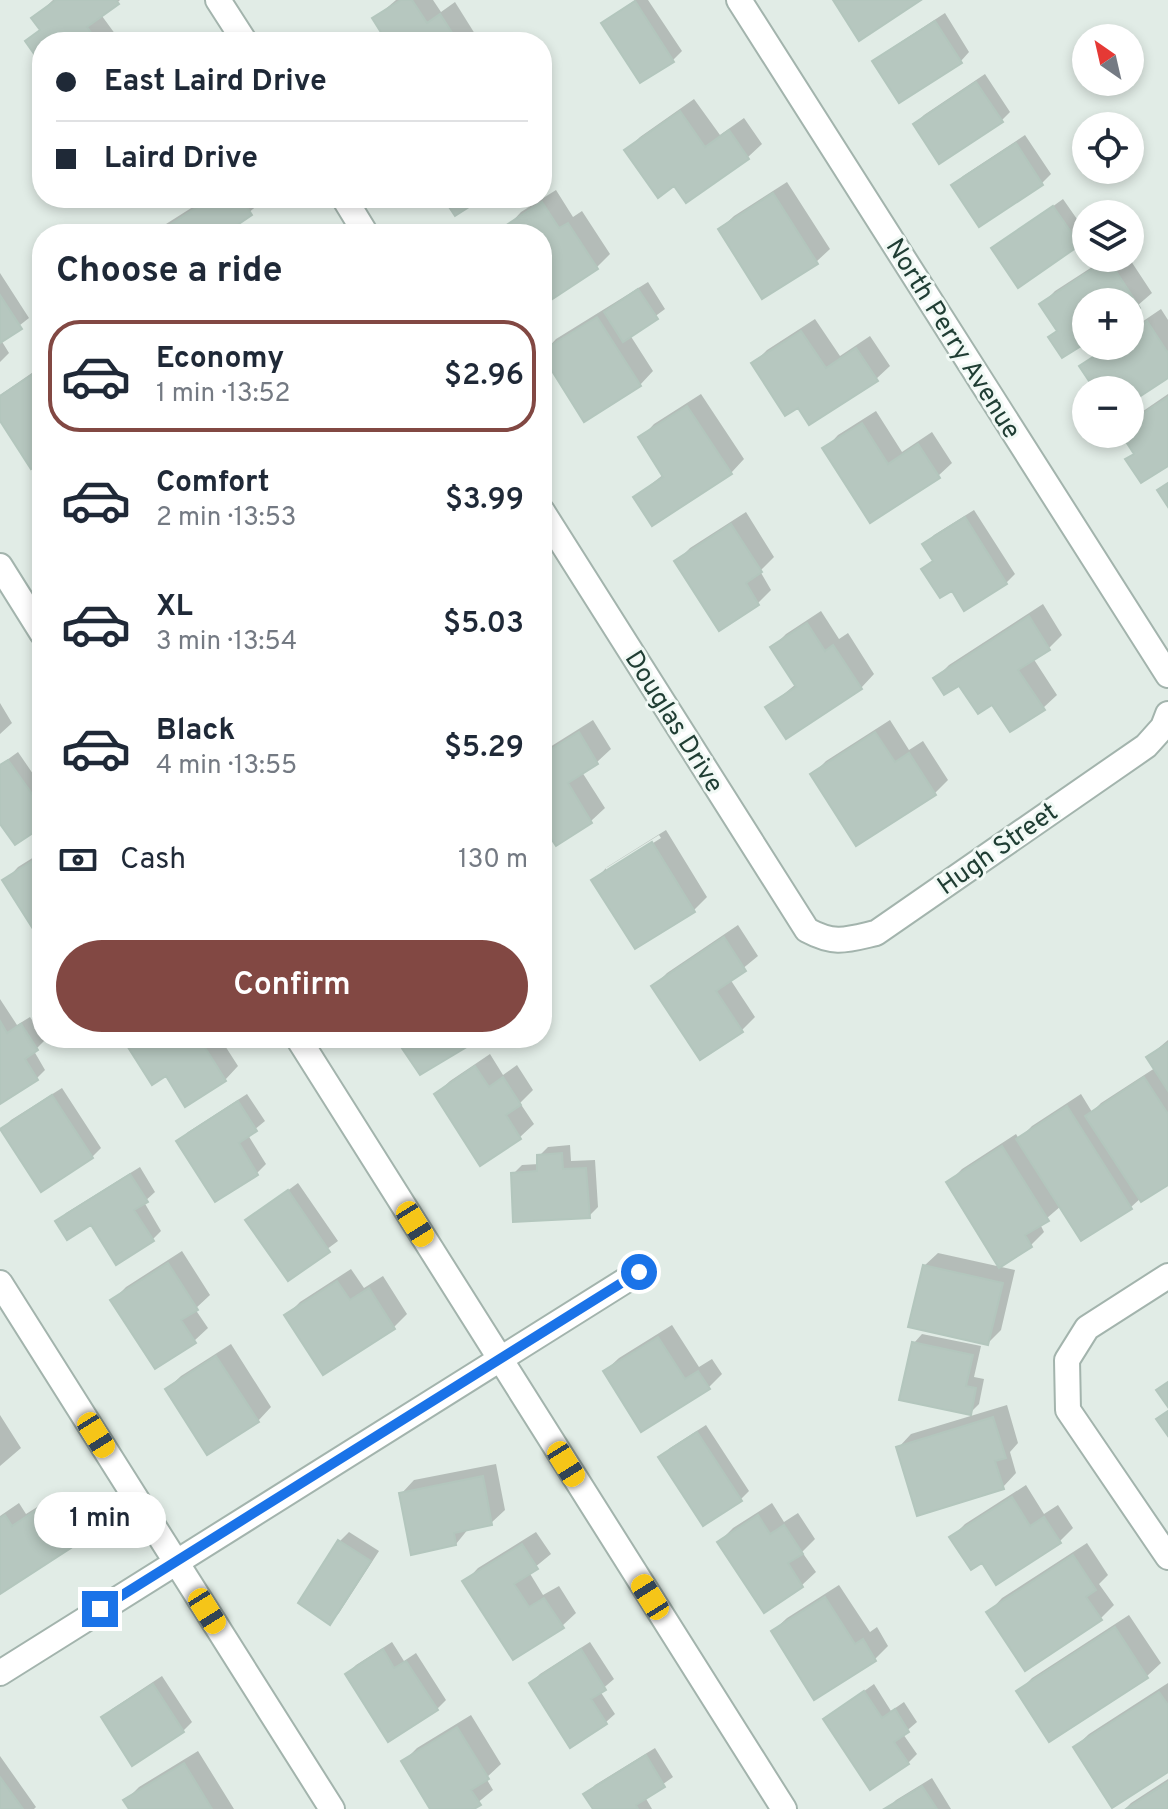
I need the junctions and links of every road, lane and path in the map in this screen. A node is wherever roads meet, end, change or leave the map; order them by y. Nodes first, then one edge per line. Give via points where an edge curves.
1 (218, 0) edge
2 (739, 0) edge
3 (239, 32) edge
4 (552, 527) edge
5 (0, 566) edge
6 (32, 617) edge
7 (1168, 675) edge
8 (1168, 714) edge
9 (807, 930) joint
10 (304, 1048) edge
11 (639, 1272) dead end
12 (1168, 1276) edge
13 (0, 1283) edge
14 (499, 1358) junction
15 (1168, 1557) edge
16 (176, 1562) junction
17 (0, 1673) edge
18 (332, 1809) edge
19 (784, 1809) edge

1 - 3 street
2 - 7 street, North Perry Avenue
4 - 9 street, Douglas Drive
5 - 6 street
8 - 9 street, Hugh Street via 1146,746 876,933 826,940
10 - 14 street
11 - 14 street
12 - 15 street via 1087,1328 1067,1360 1068,1410
13 - 16 street
14 - 16 street
14 - 19 street
16 - 17 street
16 - 18 street

